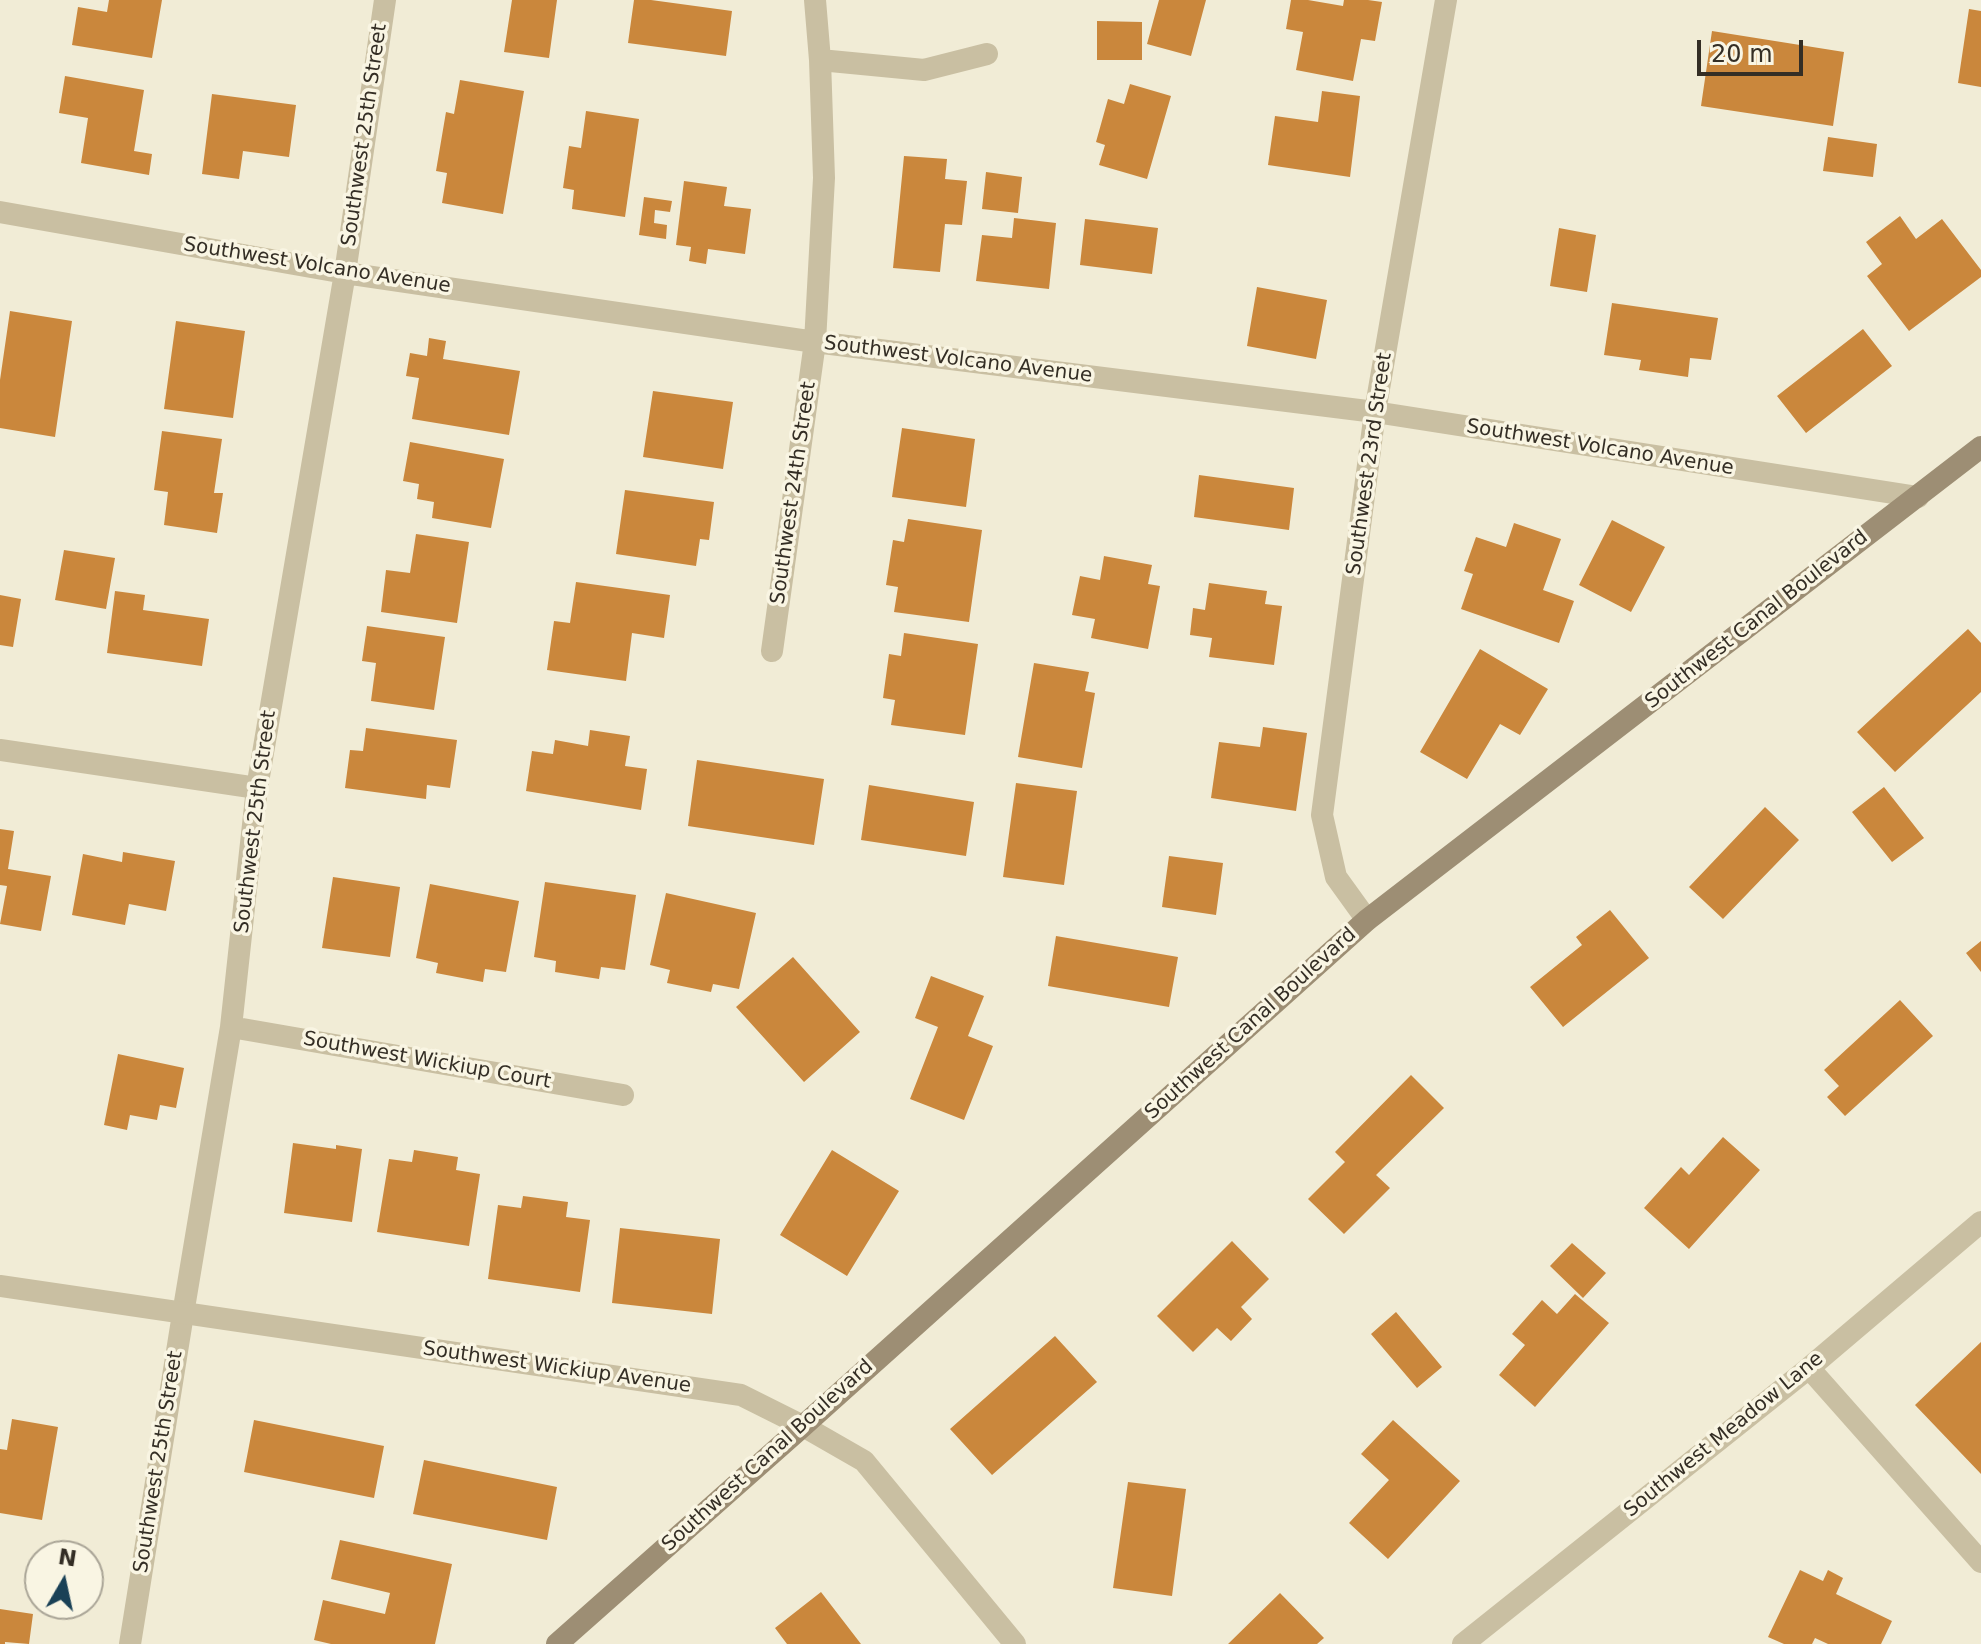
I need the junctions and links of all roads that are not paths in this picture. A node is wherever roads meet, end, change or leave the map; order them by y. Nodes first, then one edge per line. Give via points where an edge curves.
1 (385, 0) edge
2 (815, 0) edge
3 (1446, 0) edge
4 (987, 54) dead end
5 (820, 60) junction
6 (0, 212) edge
7 (345, 273) junction
8 (815, 342) junction
9 (1375, 412) junction
10 (1981, 447) edge
11 (1918, 497) junction
12 (772, 651) dead end
13 (0, 750) edge
14 (257, 788) junction
15 (1367, 920) junction
16 (231, 1027) junction
17 (623, 1095) dead end
18 (1981, 1222) edge
19 (0, 1286) edge
20 (183, 1314) junction
21 (1809, 1368) junction
22 (803, 1426) junction
23 (1981, 1562) edge
24 (130, 1644) edge
25 (557, 1644) edge
26 (1015, 1644) edge
27 (1463, 1644) edge

1 - 7 street, Southwest 25th Street
2 - 5 street, Southwest 24th Street
3 - 9 street, Southwest 23rd Street
4 - 5 street via 924,70
5 - 8 street, Southwest 24th Street via 824,178
6 - 7 street, Southwest Volcano Avenue
7 - 8 street, Southwest Volcano Avenue
7 - 14 street, Southwest 25th Street
8 - 9 street, Southwest Volcano Avenue
8 - 12 street, Southwest 24th Street
9 - 11 street, Southwest Volcano Avenue
9 - 15 street, Southwest 23rd Street via 1322,815 1336,877
10 - 11 main road, Southwest Canal Boulevard
11 - 15 main road, Southwest Canal Boulevard
13 - 14 street
14 - 16 street, Southwest 25th Street
15 - 22 main road, Southwest Canal Boulevard
16 - 17 street, Southwest Wickiup Court
16 - 20 street, Southwest 25th Street
18 - 21 street, Southwest Meadow Lane
19 - 20 street, Southwest Wickiup Avenue
20 - 22 street, Southwest Wickiup Avenue via 741,1395
20 - 24 street, Southwest 25th Street
21 - 23 street
21 - 27 street, Southwest Meadow Lane
22 - 25 main road, Southwest Canal Boulevard
22 - 26 street, Southwest Wickiup Avenue via 864,1461

